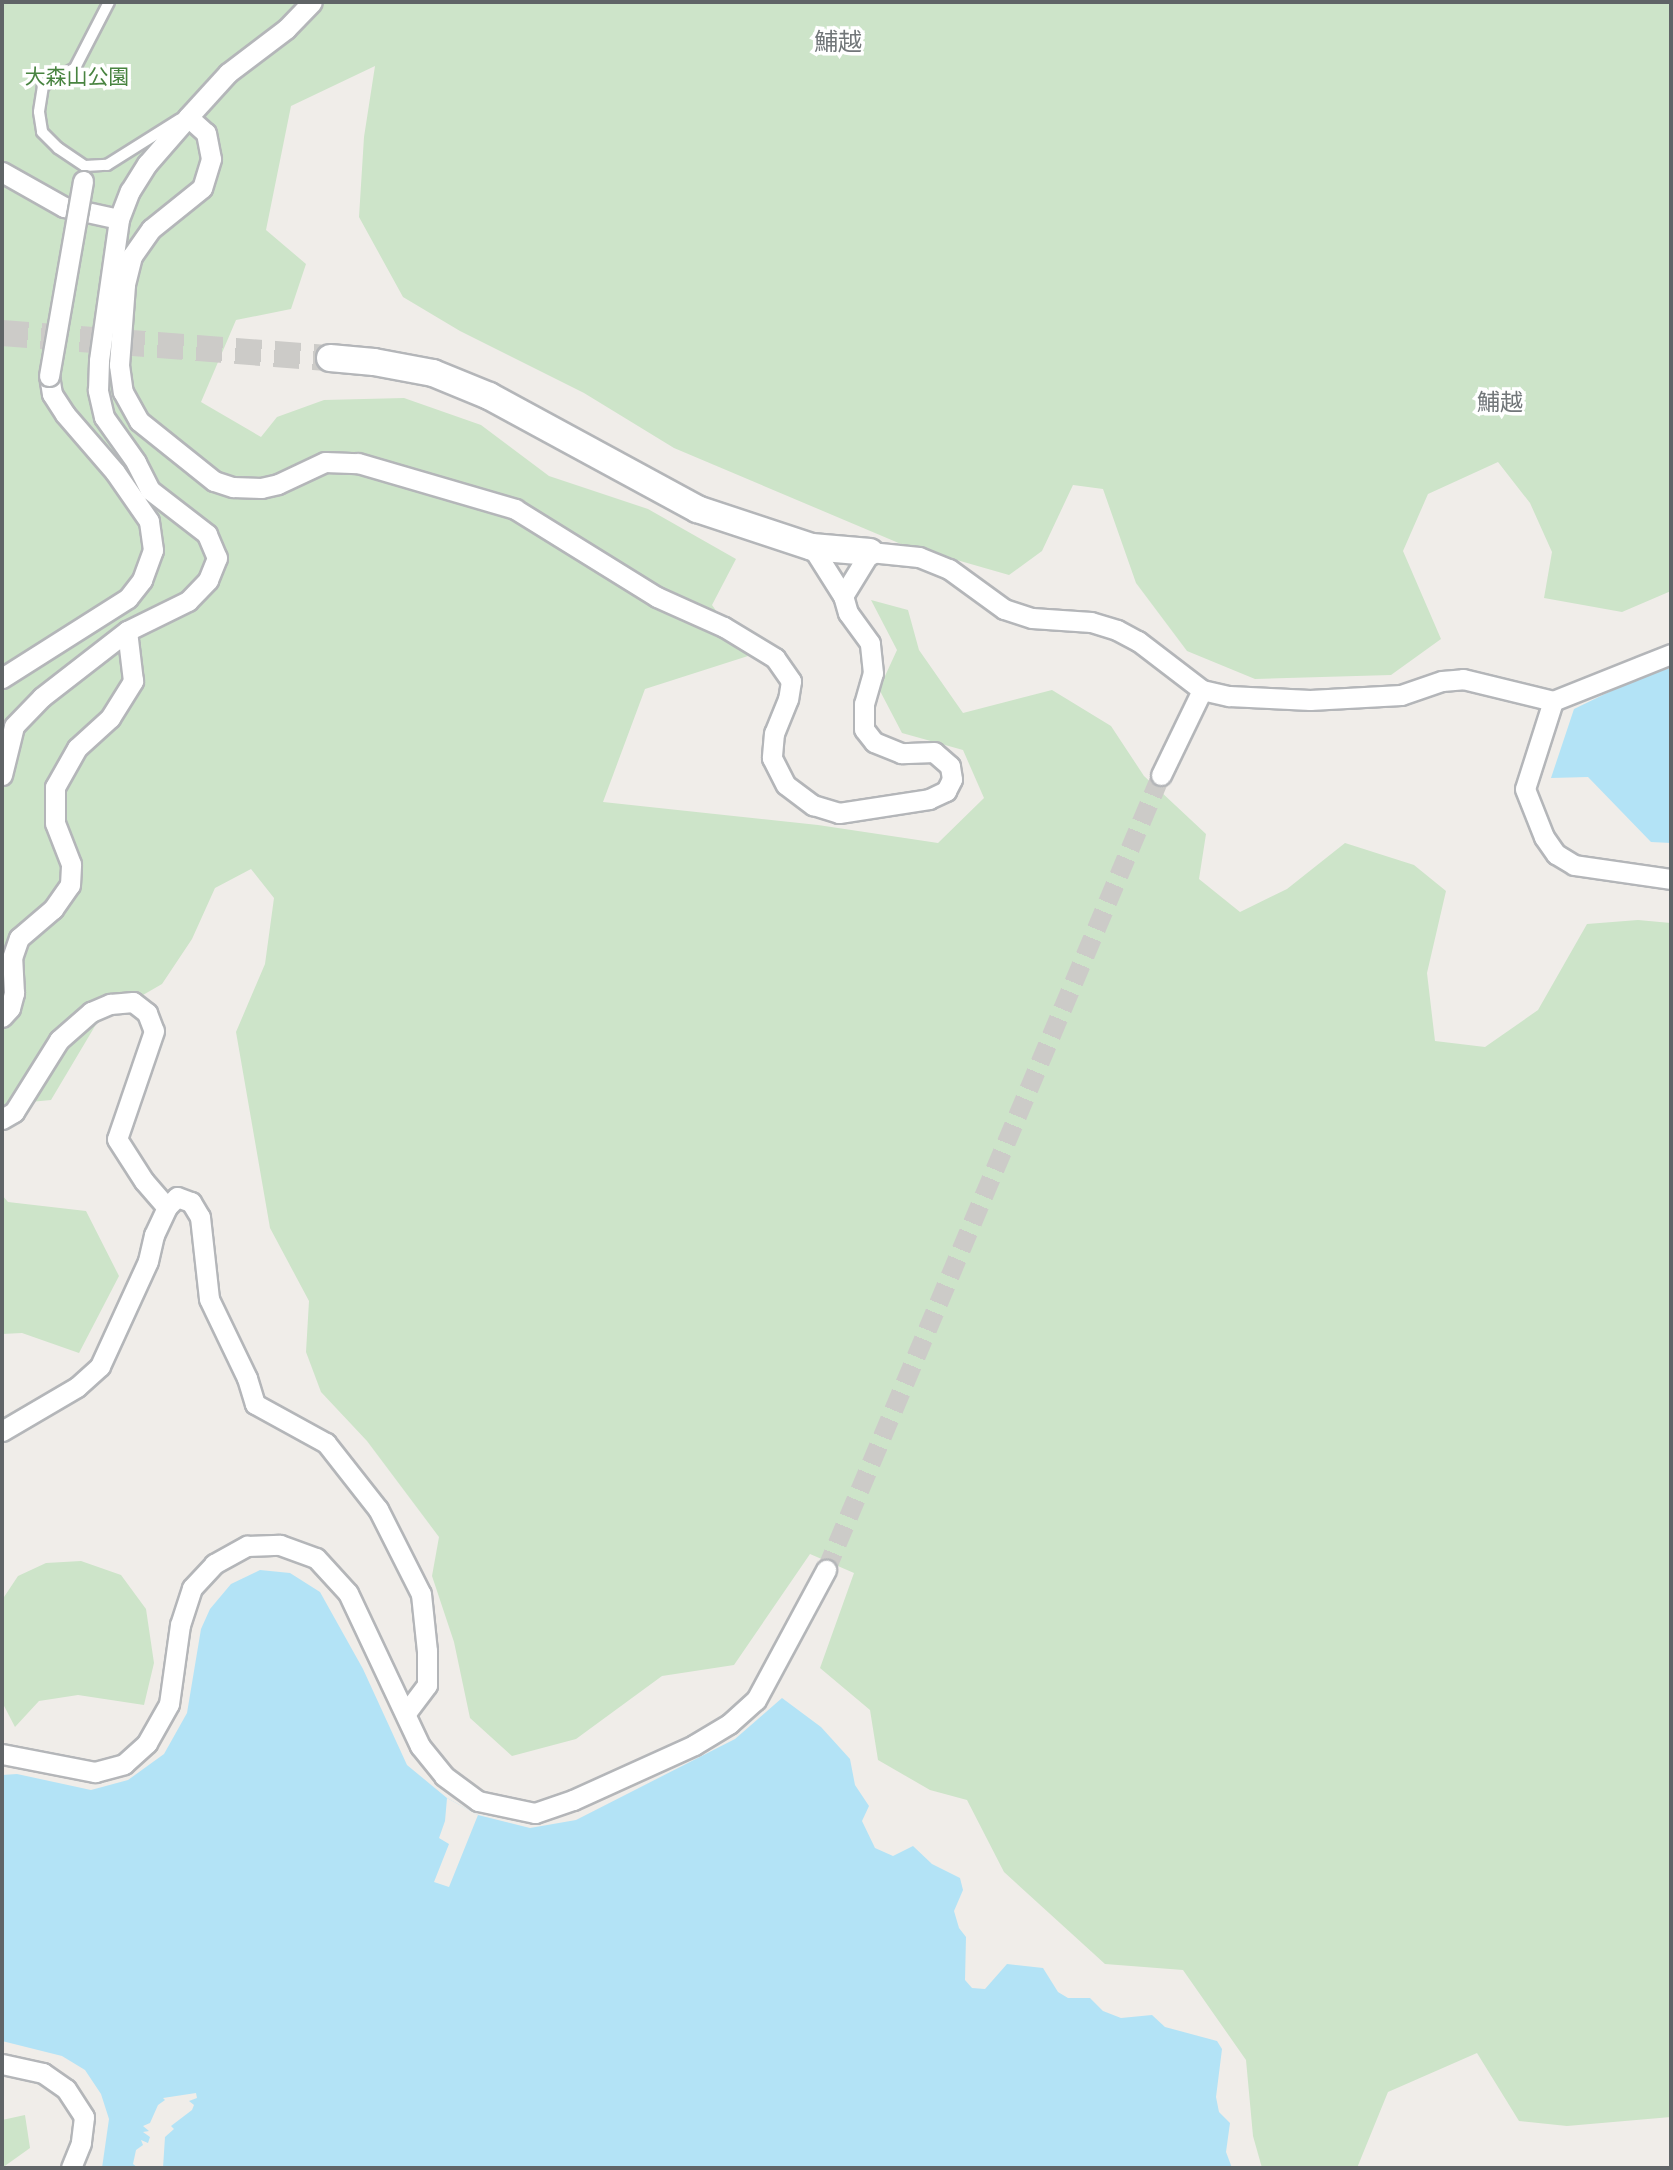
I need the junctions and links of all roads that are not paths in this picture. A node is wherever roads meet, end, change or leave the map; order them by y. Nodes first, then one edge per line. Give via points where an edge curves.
1 (109, 2) edge
2 (312, 2) edge
3 (188, 117) junction
4 (2, 172) edge
5 (84, 174) junction
6 (119, 219) junction
7 (123, 253) junction
8 (330, 358) tunnel mouth
9 (812, 547) junction
10 (870, 552) junction
11 (843, 596) junction
12 (127, 631) junction
13 (1671, 654) edge
14 (2, 678) edge
15 (1202, 690) junction
16 (1553, 701) junction
17 (2, 775) edge
18 (1161, 775) tunnel mouth
19 (1671, 879) edge
20 (2, 1017) edge
21 (2, 1119) edge
22 (167, 1207) junction
23 (2, 1431) edge
24 (826, 1570) tunnel mouth
25 (406, 1713) junction
26 (2, 1754) edge
27 (2, 2064) edge
28 (71, 2168) edge

1 - 5 lane via 75,68 43,86 42,132
2 - 3 street via 286,29 228,73
3 - 5 lane via 175,119 141,145
3 - 6 street via 147,164
3 - 7 street via 206,133 211,159 202,188
4 - 6 street via 64,207
5 - 14 street, bridge via 49,376 52,394 149,521 153,550 142,580 128,598
6 - 7 street
7 - 11 street via 123,392 139,421 214,481 261,488 325,462 358,463 515,509 657,597 724,627 775,658 791,681 774,733 772,758 786,785 813,805 839,813 929,799 946,791 952,779 950,766 934,752 901,753 874,742 864,729 864,704 873,673 870,643 848,613
7 - 12 street via 99,360 98,390 104,417 150,490 207,534 217,558 208,580 188,601
8 - 9 street via 433,373 489,396 697,509
9 - 10 street
9 - 11 street
10 - 11 street
10 - 15 street via 919,557 949,569 1003,609 1022,615 1091,622 1117,630
12 - 17 street via 43,697 14,726
12 - 20 street via 132,681 110,718 77,748 55,787 55,823 71,864 70,885 52,909 19,938 12,958 14,993
13 - 16 street
15 - 16 street via 1310,700 1401,695 1463,678
15 - 18 street
16 - 19 street via 1525,789 1544,837 1556,854 1574,865
21 - 22 street via 14,1112 59,1041 91,1012 133,1002 147,1013 154,1031 117,1139
22 - 23 street via 100,1366 77,1387
22 - 25 street via 177,1197 191,1202 200,1217 209,1298 255,1404 326,1443 378,1509 421,1594 427,1685
24 - 25 street via 756,1700 729,1724 694,1745 536,1813 478,1801 444,1776 420,1746
25 - 26 street via 348,1593 324,1567 316,1559 280,1545 247,1546 214,1564 192,1588 180,1625 169,1704 147,1743 124,1764 94,1772
27 - 28 street via 43,2073 66,2089 84,2117 81,2143

